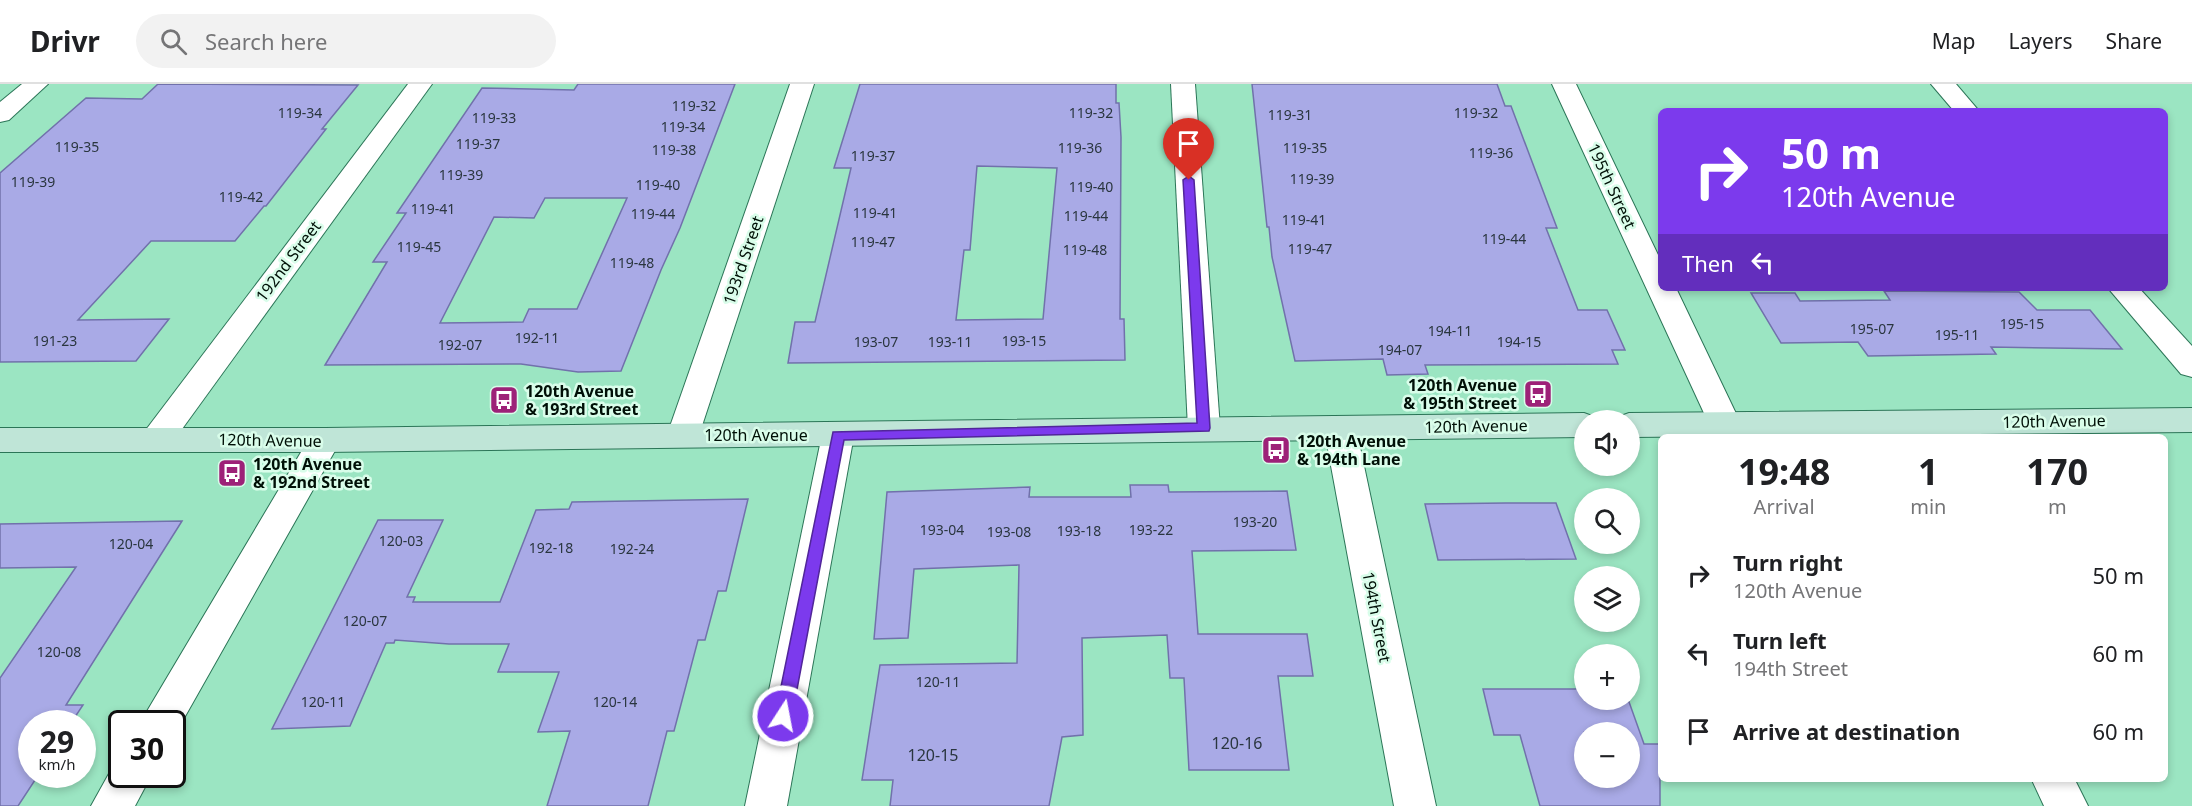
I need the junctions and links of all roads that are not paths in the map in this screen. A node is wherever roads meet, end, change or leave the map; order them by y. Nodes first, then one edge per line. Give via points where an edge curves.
1 (36, 84) edge
2 (420, 84) edge
3 (802, 84) edge
4 (1183, 84) edge
5 (1564, 84) edge
6 (1943, 84) edge
7 (1964, 108) edge
8 (0, 115) edge
9 (1658, 282) edge
10 (1662, 291) edge
11 (2126, 291) edge
12 (2192, 366) edge
13 (2192, 420) edge
14 (1725, 424) junction
15 (1574, 425) edge
16 (1640, 425) edge
17 (1204, 428) junction
18 (1340, 428) junction
19 (1845, 430) edge
20 (683, 435) junction
21 (838, 435) junction
22 (157, 439) junction
23 (0, 440) edge
24 (325, 440) junction
25 (168, 710) edge
26 (2053, 782) edge
27 (123, 788) edge
28 (112, 806) edge
29 (766, 806) edge
30 (1415, 806) edge
31 (2067, 806) edge

1 - 8 street
2 - 22 street, 192nd Street
3 - 20 street, 193rd Street
4 - 17 street
5 - 9 street, 195th Street
6 - 7 street
10 - 14 street, 195th Street
11 - 12 street
13 - 19 street, 120th Avenue
14 - 16 street, 120th Avenue
14 - 19 street, 120th Avenue
15 - 18 street, 120th Avenue
17 - 18 street, 120th Avenue
17 - 21 street, 120th Avenue
18 - 30 street, 194th Street
20 - 21 street, 120th Avenue
20 - 24 street, 120th Avenue
21 - 29 street
22 - 23 street, 120th Avenue
22 - 24 street, 120th Avenue
24 - 25 street
26 - 31 street
27 - 28 street

